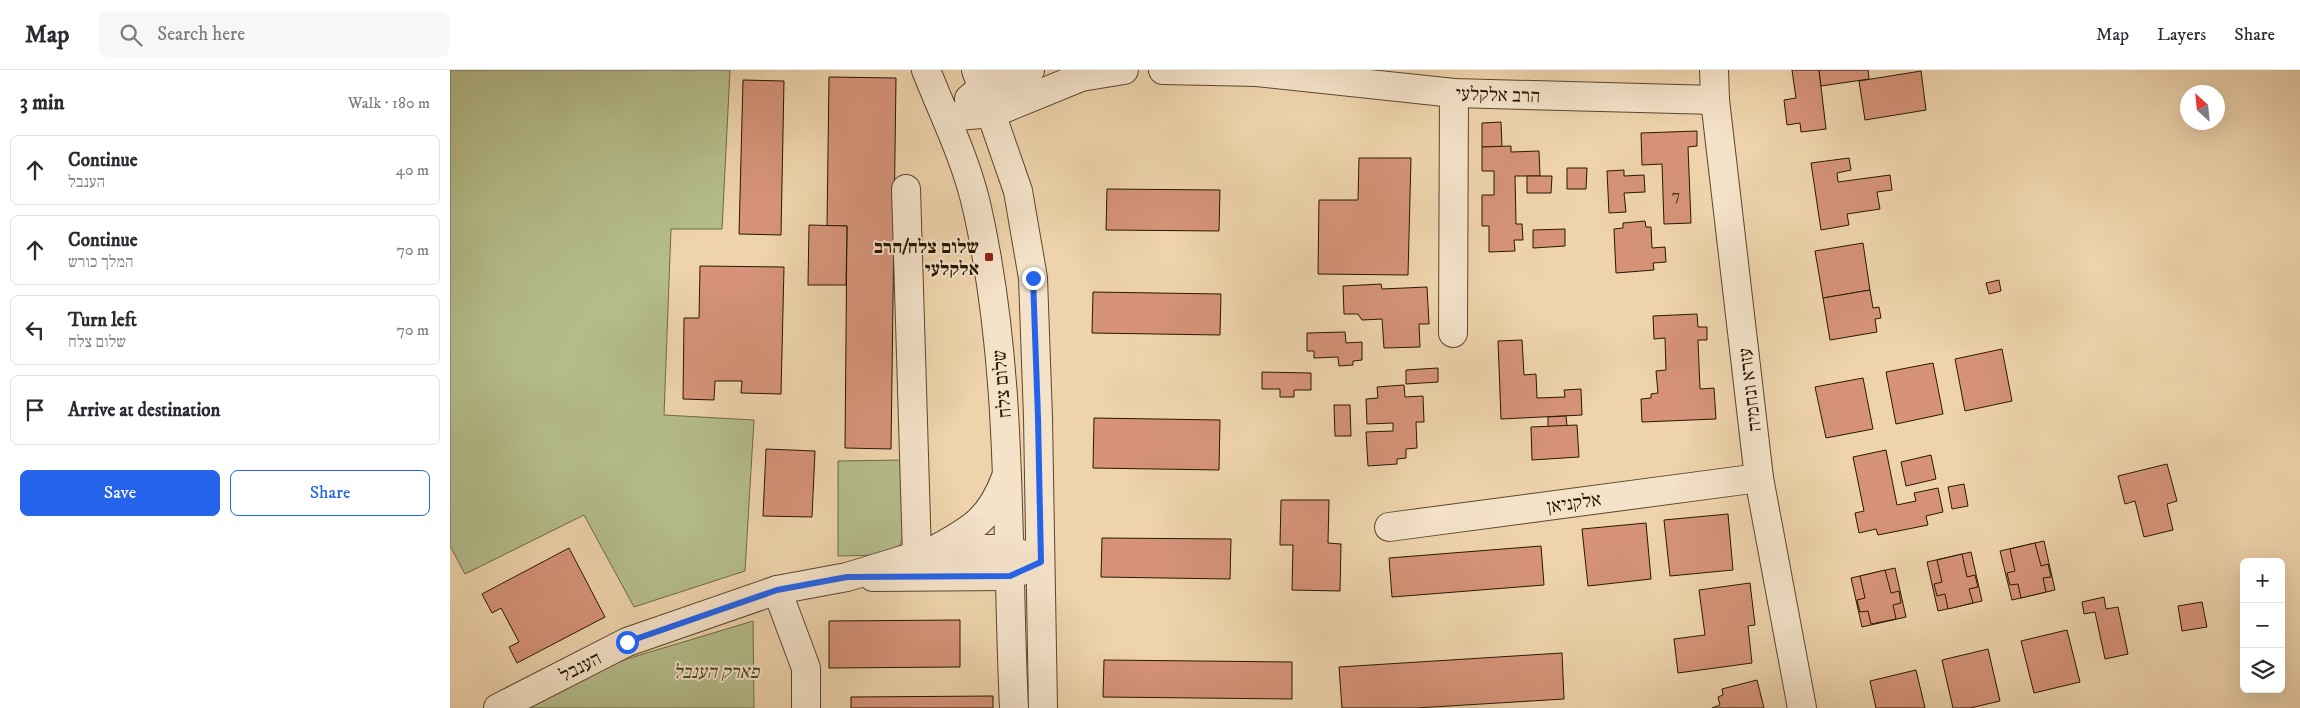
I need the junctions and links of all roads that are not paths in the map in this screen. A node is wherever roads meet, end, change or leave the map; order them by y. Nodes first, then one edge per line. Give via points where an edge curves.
1 (926, 70) edge
2 (1030, 70) edge
3 (1124, 70) edge
4 (1162, 70) edge
5 (1714, 70) edge
6 (1257, 71) edge
7 (980, 79) edge
8 (1454, 93) junction
9 (1715, 100) junction
10 (992, 113) junction
11 (946, 117) junction
12 (906, 189) dead end
13 (1453, 333) dead end
14 (1008, 471) junction
15 (1759, 478) junction
16 (1389, 527) dead end
17 (1009, 549) junction
18 (924, 553) junction
19 (1041, 562) junction
20 (1010, 576) junction
21 (847, 577) junction
22 (777, 590) junction
23 (498, 708) edge
24 (806, 708) edge
25 (1014, 708) edge
26 (1043, 708) edge
27 (1802, 708) edge

1 - 11 street, שלום צלח
2 - 7 street
3 - 10 street via 1081,77
4 - 6 street, הרב אלקלעי
5 - 9 street, עזרא ונחמיה
6 - 8 street, הרב אלקלעי
7 - 10 street, שלום צלח
7 - 11 street
8 - 9 street, הרב אלקלעי
8 - 13 street
9 - 15 street, עזרא ונחמיה
10 - 11 street
10 - 19 street, שלום צלח via 1018,191 1033,278
11 - 14 street, שלום צלח via 977,207 991,287
12 - 18 street
14 - 17 street, שלום צלח
14 - 18 street via 998,499 984,517 964,534
15 - 16 street, אלקניאן
15 - 27 street, עזרא ונחמיה
17 - 18 street
17 - 19 street
17 - 20 street, שלום צלח
18 - 21 street
19 - 20 street
19 - 26 street, שלום צלח
20 - 21 street
20 - 25 street, שלום צלח
21 - 22 street, הענבל
22 - 23 street, הענבל via 627,642
22 - 24 street via 806,668

